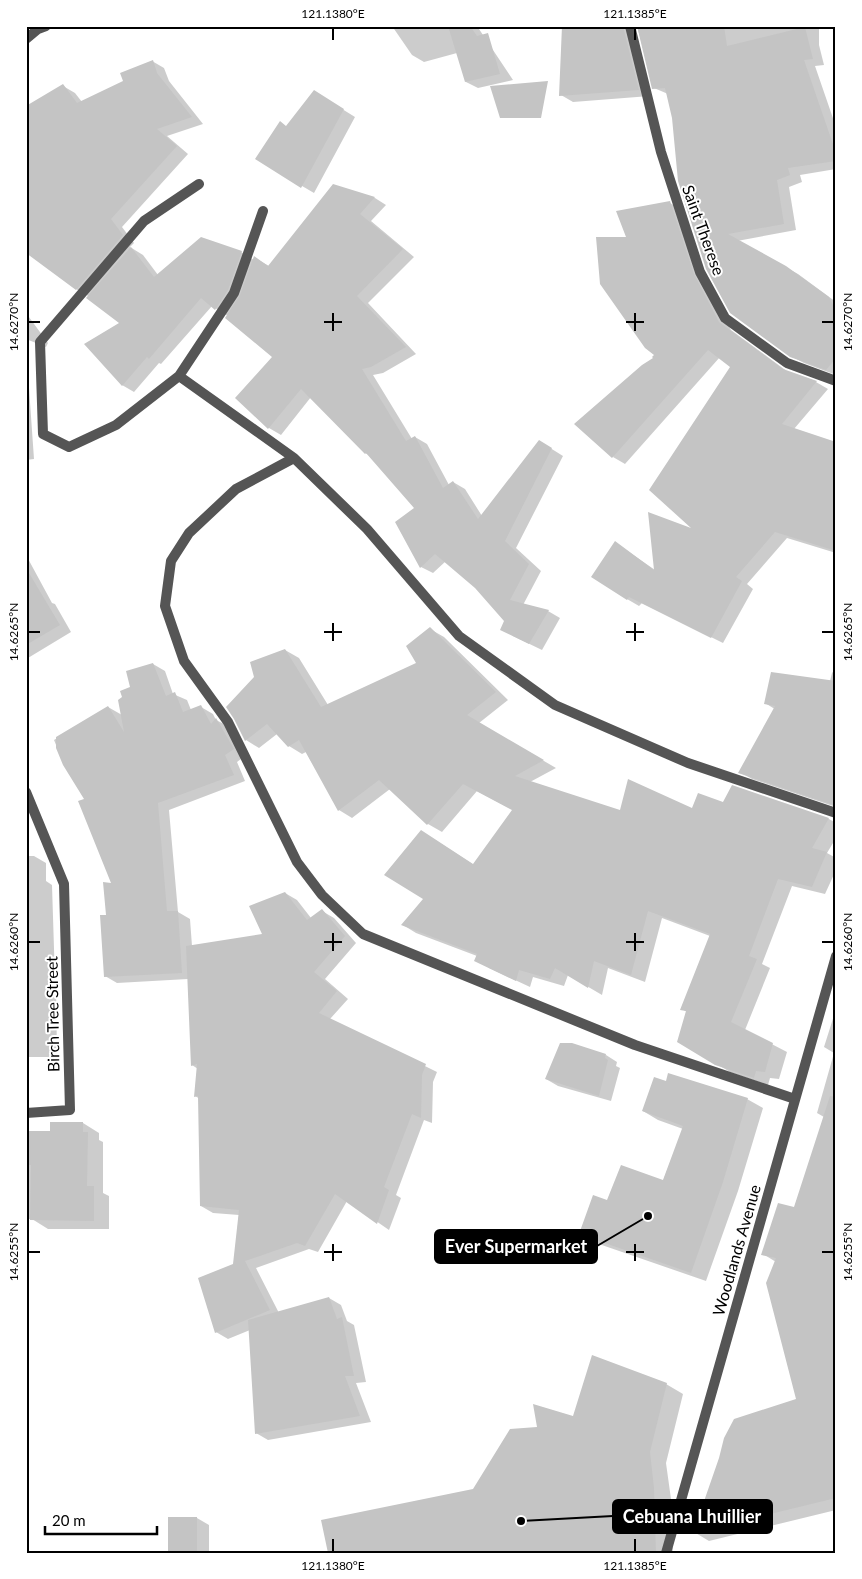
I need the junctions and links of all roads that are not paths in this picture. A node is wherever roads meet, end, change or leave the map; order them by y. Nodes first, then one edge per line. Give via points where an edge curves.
1 (46, 26) edge
2 (630, 26) edge
3 (26, 39) edge
4 (199, 184) dead end
5 (263, 211) dead end
6 (179, 376) junction
7 (836, 381) edge
8 (294, 458) junction
9 (26, 792) edge
10 (836, 813) edge
11 (836, 956) edge
12 (795, 1098) junction
13 (26, 1113) edge
14 (666, 1553) edge

1 - 3 street
2 - 7 street, Saint Therese via 664,161 700,272 725,318 787,363
4 - 6 street via 144,221 40,342 43,434 68,447 116,426
5 - 6 street via 234,293
6 - 8 street
8 - 10 street via 367,529 459,636 555,705 688,763
8 - 12 street via 236,489 189,533 171,561 165,606 184,661 228,722 297,862 322,895 363,934 634,1045
9 - 13 street, Birch Tree Street via 64,884 70,1110
11 - 12 street, Woodlands Avenue
12 - 14 street, Woodlands Avenue

